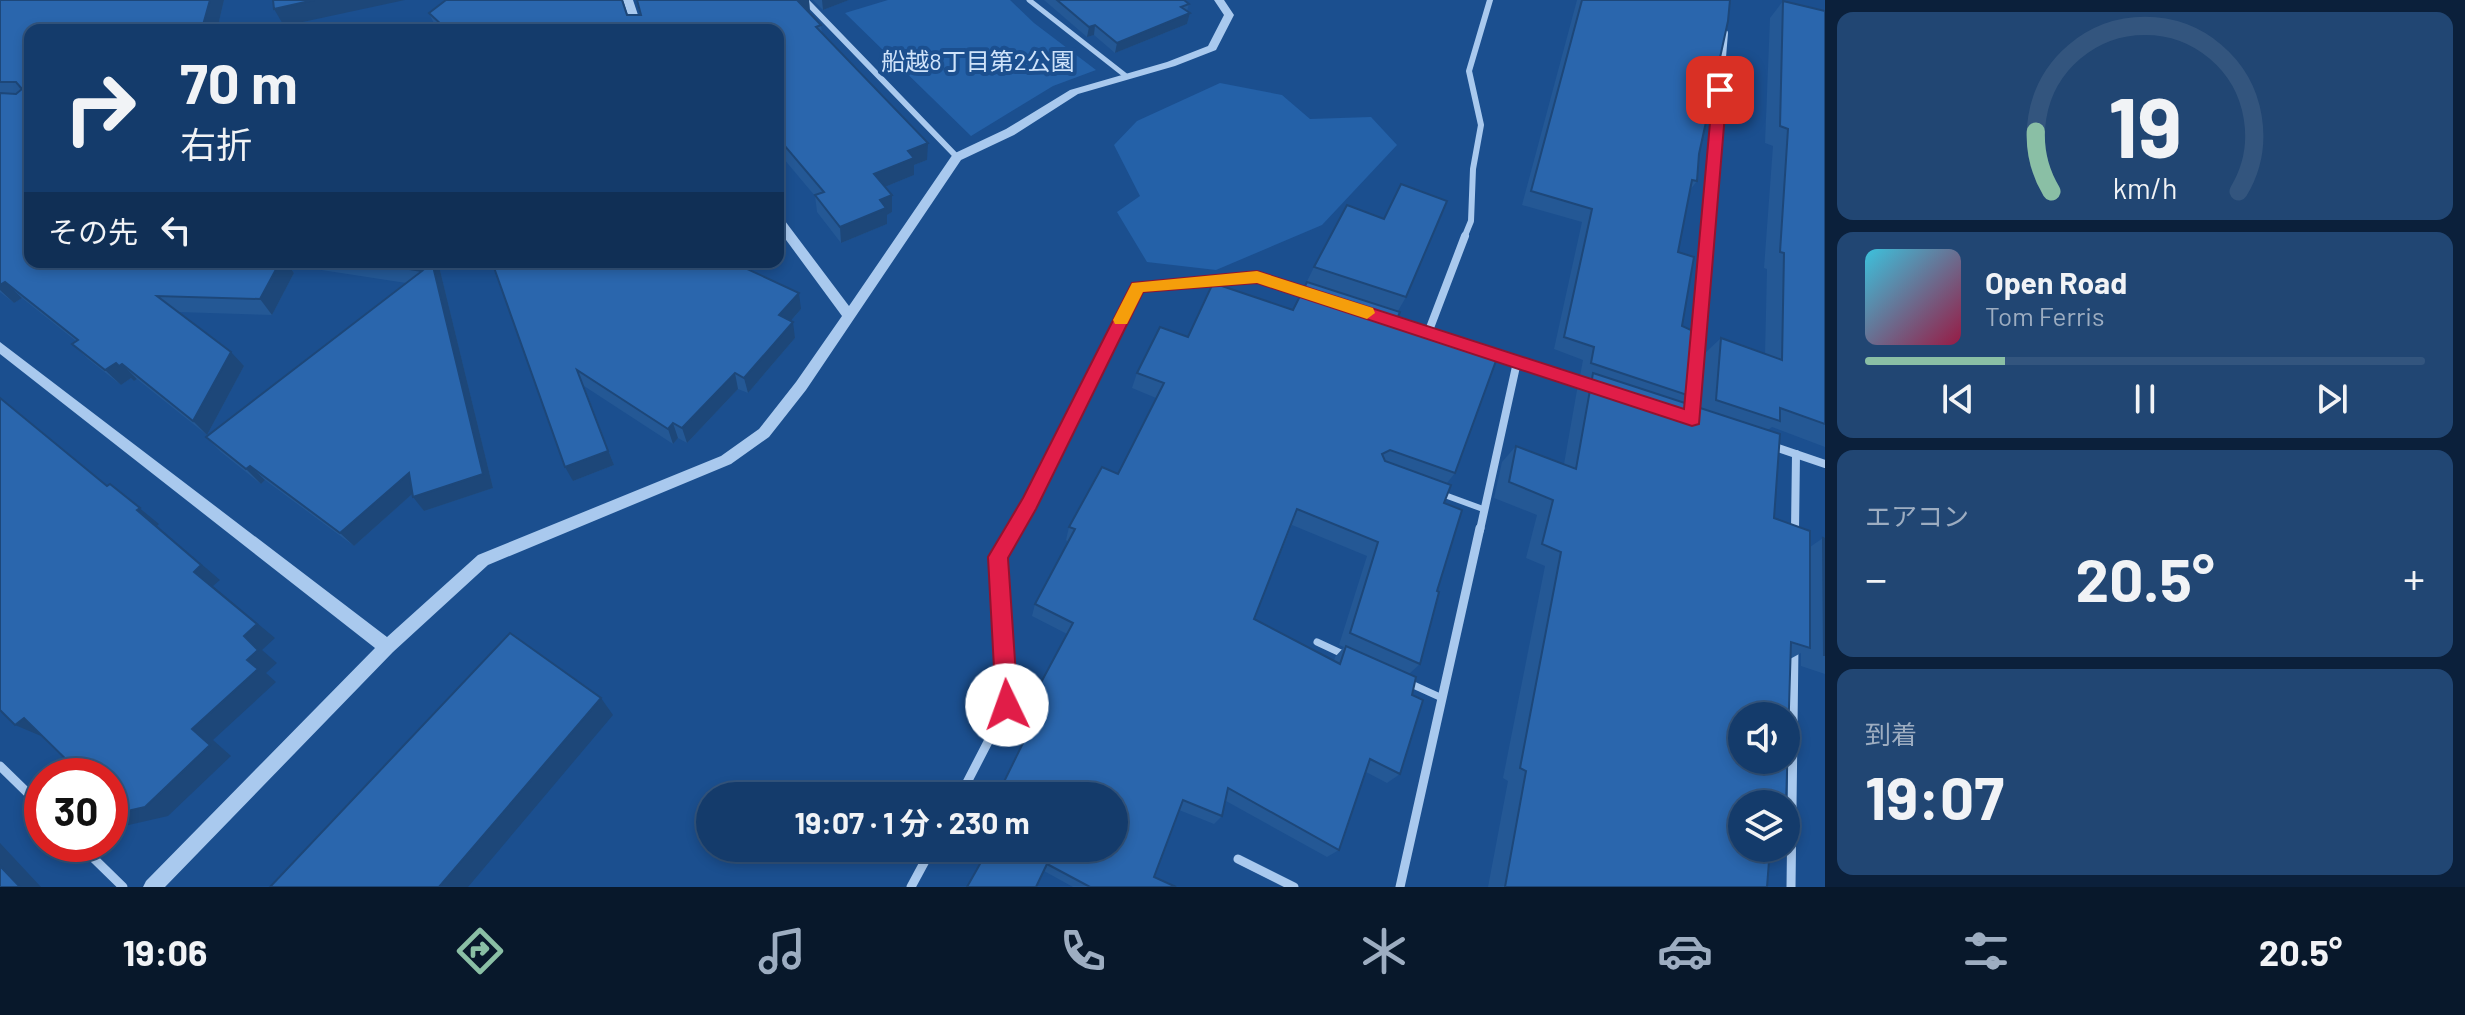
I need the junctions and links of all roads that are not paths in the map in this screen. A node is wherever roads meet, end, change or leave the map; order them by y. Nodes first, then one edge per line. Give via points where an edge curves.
1 (628, 0) edge
2 (805, 0) edge
3 (1029, 0) edge
4 (1219, 0) edge
5 (1490, 0) edge
6 (1726, 16) edge
7 (636, 24) edge
8 (1126, 76) junction
9 (957, 157) junction
10 (784, 228) edge
11 (1314, 296) edge
12 (849, 316) junction
13 (1414, 329) edge
14 (1428, 333) junction
15 (0, 347) edge
16 (1697, 357) edge
17 (1517, 362) junction
18 (1604, 391) edge
19 (1752, 439) edge
20 (1796, 454) junction
21 (1825, 464) edge
22 (1430, 489) edge
23 (1483, 509) junction
24 (1795, 547) edge
25 (1794, 640) edge
26 (1317, 642) dead end
27 (387, 647) junction
28 (1359, 661) edge
29 (1400, 679) edge
30 (1442, 698) junction
31 (0, 766) edge
32 (967, 782) edge
33 (24, 789) edge
34 (1238, 859) dead end
35 (97, 862) edge
36 (924, 862) edge
37 (123, 887) edge
38 (152, 887) edge
39 (911, 887) edge
40 (1294, 887) edge
41 (1400, 887) edge
42 (1791, 887) edge

1 - 7 street
2 - 9 street
3 - 8 lane
4 - 8 street via 1229,15 1212,48
5 - 14 street via 1469,71 1481,125 1471,221
6 - 16 street
8 - 9 street via 1074,92
9 - 12 street
10 - 12 street
11 - 32 street via 1257,277 1138,287 998,557 1007,705
12 - 27 street via 764,433 726,460 483,560
13 - 14 street
14 - 17 street
15 - 27 street
17 - 18 street
17 - 23 street
19 - 20 street
20 - 21 street
20 - 24 street
22 - 23 lane
23 - 30 street
25 - 42 street
26 - 28 lane
27 - 38 street
29 - 30 lane
30 - 41 street
31 - 33 street
34 - 40 street
35 - 37 street
36 - 39 street

